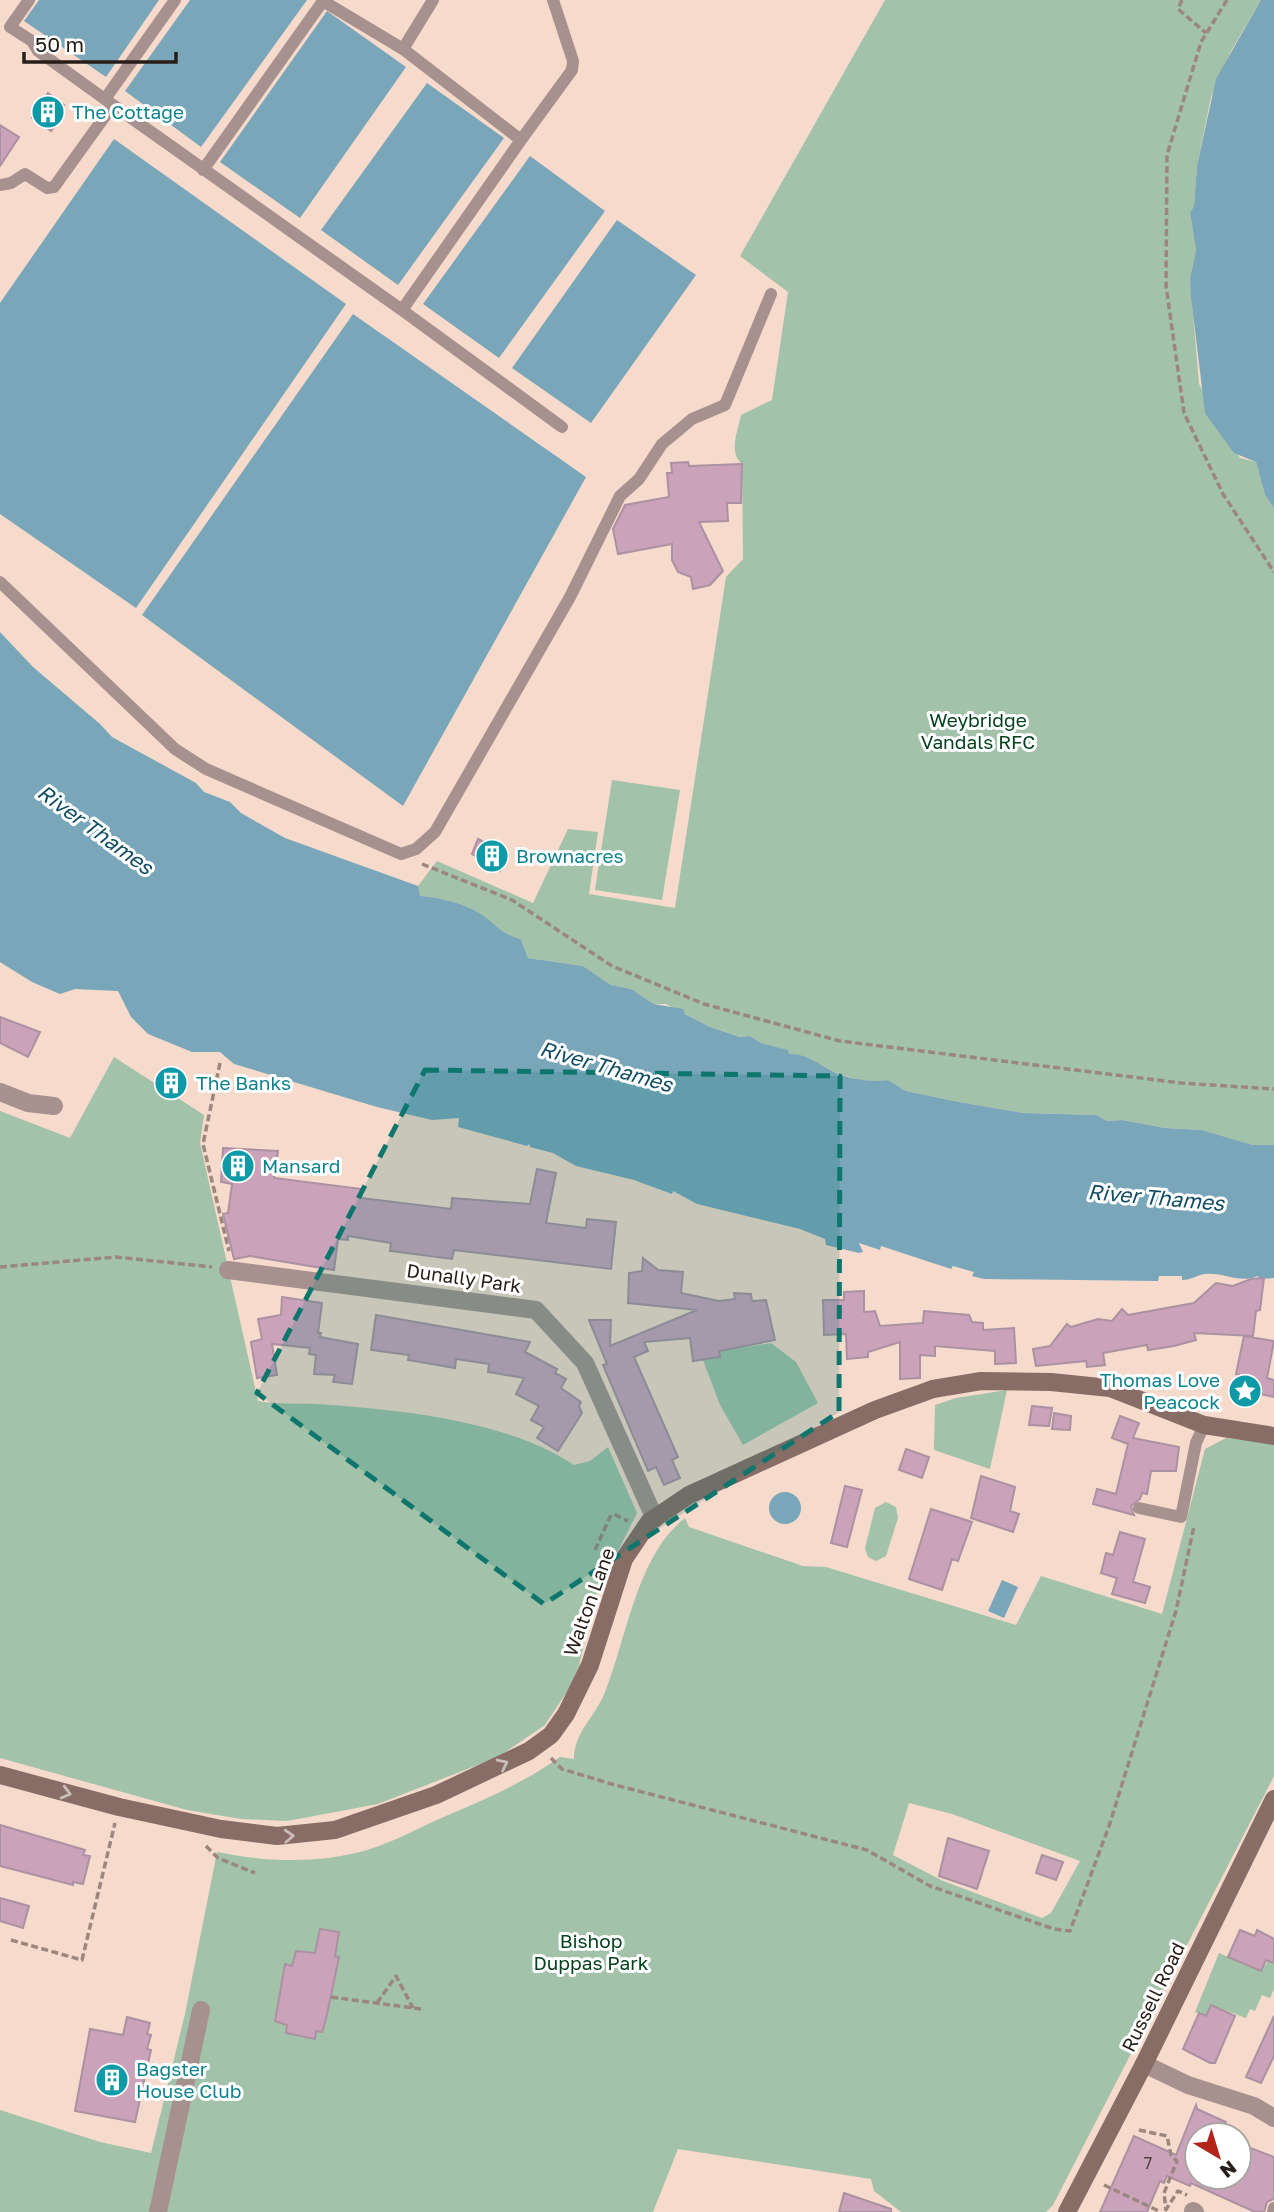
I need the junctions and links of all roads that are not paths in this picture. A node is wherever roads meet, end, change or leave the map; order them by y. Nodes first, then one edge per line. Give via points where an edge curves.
1 (29, 0) edge
2 (175, 0) edge
3 (433, 0) edge
4 (553, 0) edge
5 (322, 1) edge
6 (403, 49) junction
7 (109, 102) junction
8 (521, 141) junction
9 (203, 170) junction
10 (0, 185) edge
11 (771, 294) dead end
12 (402, 310) junction
13 (562, 427) dead end
14 (0, 582) edge
15 (0, 1092) edge
16 (54, 1106) dead end
17 (231, 1270) road end
18 (1204, 1424) junction
19 (1274, 1436) edge
20 (1139, 1508) dead end
21 (649, 1524) junction
22 (0, 1775) edge
23 (1274, 1799) edge
24 (201, 2010) dead end
25 (1144, 2064) junction
26 (1273, 2115) edge
27 (159, 2212) edge
28 (1067, 2212) edge

1 - 7 lane via 10,27
2 - 7 lane
3 - 6 lane
4 - 8 lane via 572,70
5 - 6 lane
5 - 9 lane
6 - 8 lane
7 - 9 lane
7 - 10 lane via 54,187 47,188 25,174
8 - 12 lane
9 - 12 lane
11 - 14 lane via 725,405 692,419 662,444 639,479 620,496 570,597 435,832 416,849 401,853 206,769 175,749
12 - 13 lane
15 - 16 street via 28,1103
17 - 21 street, Dunally Park via 536,1310 585,1363
18 - 19 main road, Walton Lane
18 - 20 lane via 1181,1517
18 - 21 main road, Walton Lane via 1110,1388 1019,1380 933,1389 735,1472 689,1495
22 -> 21 main road, Walton Lane via 119,1807 276,1836 335,1830 385,1815 530,1751 551,1735 590,1665 624,1559
23 - 25 main road, Russell Road
24 - 27 street
25 - 26 street
25 - 28 main road, Russell Road

